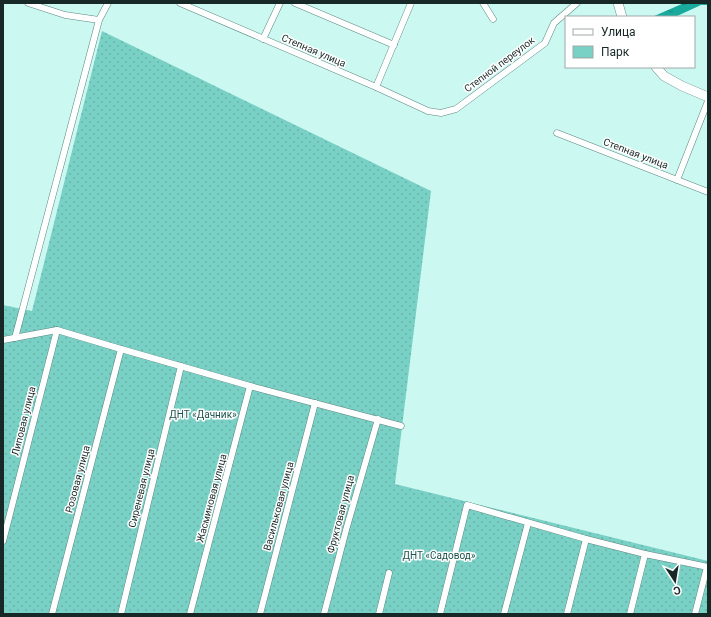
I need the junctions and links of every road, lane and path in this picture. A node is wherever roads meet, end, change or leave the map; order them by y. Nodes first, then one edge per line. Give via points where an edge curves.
1 (28, 3) edge
2 (108, 3) edge
3 (180, 3) edge
4 (280, 3) edge
5 (295, 3) edge
6 (411, 3) edge
7 (483, 3) edge
8 (577, 3) edge
9 (618, 3) edge
10 (36, 4) edge
11 (622, 16) edge
12 (493, 19) dead end
13 (99, 20) junction
14 (264, 39) junction
15 (394, 45) junction
16 (657, 68) edge
17 (376, 87) junction
18 (708, 97) edge
19 (708, 101) edge
20 (441, 113) joint
21 (557, 133) dead end
22 (677, 180) junction
23 (708, 192) edge
24 (57, 330) junction
25 (15, 338) junction
26 (3, 340) edge
27 (121, 349) junction
28 (181, 366) junction
29 (250, 386) junction
30 (315, 403) junction
31 (378, 419) junction
32 (401, 426) dead end
33 (528, 523) junction
34 (586, 539) junction
35 (3, 541) edge
36 (645, 554) junction
37 (708, 567) edge
38 (389, 573) dead end
39 (52, 614) edge
40 (121, 614) edge
41 (190, 614) edge
42 (260, 614) edge
43 (324, 614) edge
44 (379, 614) edge
45 (440, 614) edge
46 (504, 614) edge
47 (568, 614) edge
48 (630, 614) edge
49 (695, 614) edge

1 - 10 street
2 - 13 street
3 - 14 street, Степная улица
4 - 14 street
5 - 15 street
6 - 15 street
7 - 12 street
8 - 20 street, Степной переулок via 554,23 545,43 456,109
9 - 11 street
10 - 13 street via 66,15
13 - 25 street
14 - 17 street, Степная улица
15 - 17 street
16 - 18 street via 664,76
17 - 20 street, Степная улица via 428,111
19 - 22 street
21 - 22 street, Степная улица
22 - 23 street, Степная улица
24 - 25 street
24 - 27 street
24 - 35 street, Липовая улица
25 - 26 street
27 - 28 street
27 - 39 street, Розовая улица
28 - 29 street
28 - 40 street, Сиреневая улица
29 - 30 street
29 - 41 street, Жасминовая улица
30 - 31 street
30 - 42 street, Васильковая улица
31 - 32 street
31 - 43 street, Фруктовая улица
33 - 34 street
33 - 45 street via 467,505
33 - 46 street
34 - 36 street
34 - 47 street
36 - 37 street
36 - 48 street
37 - 49 street
38 - 44 street

